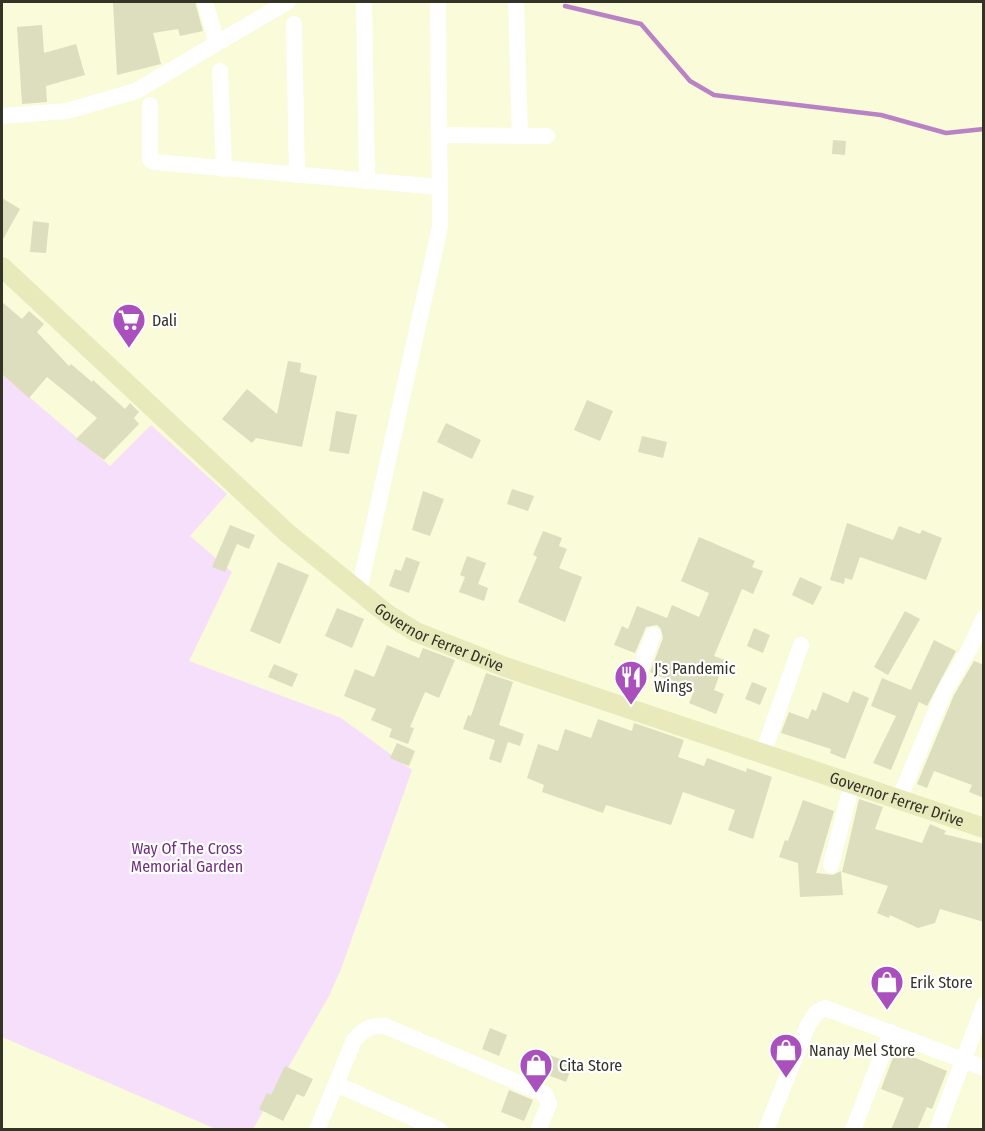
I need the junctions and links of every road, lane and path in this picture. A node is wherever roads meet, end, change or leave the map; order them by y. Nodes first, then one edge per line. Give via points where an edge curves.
1 (206, 2) edge
2 (284, 2) edge
3 (364, 2) edge
4 (438, 2) edge
5 (516, 2) edge
6 (294, 24) dead end
7 (217, 43) junction
8 (220, 71) dead end
9 (150, 105) dead end
10 (2, 116) edge
11 (439, 135) junction
12 (520, 136) junction
13 (547, 136) dead end
14 (224, 169) junction
15 (297, 175) junction
16 (367, 181) junction
17 (440, 187) junction
18 (2, 267) edge
19 (359, 591) junction
20 (984, 618) edge
21 (653, 635) dead end
22 (801, 645) dead end
23 (626, 707) junction
24 (763, 753) junction
25 (852, 783) junction
26 (899, 799) junction
27 (984, 828) edge
28 (831, 865) dead end
29 (984, 1005) edge
30 (891, 1032) junction
31 (963, 1061) junction
32 (984, 1068) edge
33 (336, 1084) junction
34 (317, 1130) edge
35 (440, 1130) edge
36 (538, 1130) edge
37 (766, 1130) edge
38 (853, 1130) edge
39 (937, 1130) edge

1 - 7 street
2 - 7 street
3 - 16 street
4 - 11 street
5 - 12 street
6 - 15 street
7 - 10 street via 136,91 67,111
8 - 14 street
9 - 14 street via 150,159 160,164
11 - 12 street
11 - 17 street
12 - 13 street
14 - 15 street
15 - 16 street
16 - 17 street
17 - 19 street via 440,227
18 - 19 main road, Governor Ferrer Drive via 279,526
19 - 23 main road, Governor Ferrer Drive via 416,632 505,667
20 - 26 street via 945,690
21 - 23 street
22 - 24 street
23 - 24 main road, Governor Ferrer Drive
24 - 25 main road, Governor Ferrer Drive
25 - 26 main road, Governor Ferrer Drive
25 - 28 street
26 - 27 main road, Governor Ferrer Drive
29 - 31 street
30 - 31 street
30 - 37 street via 825,1008 816,1013
30 - 38 street
31 - 32 street
31 - 39 street
33 - 34 street
33 - 35 street
33 - 36 street via 354,1040 364,1029 385,1026 545,1094 549,1104

